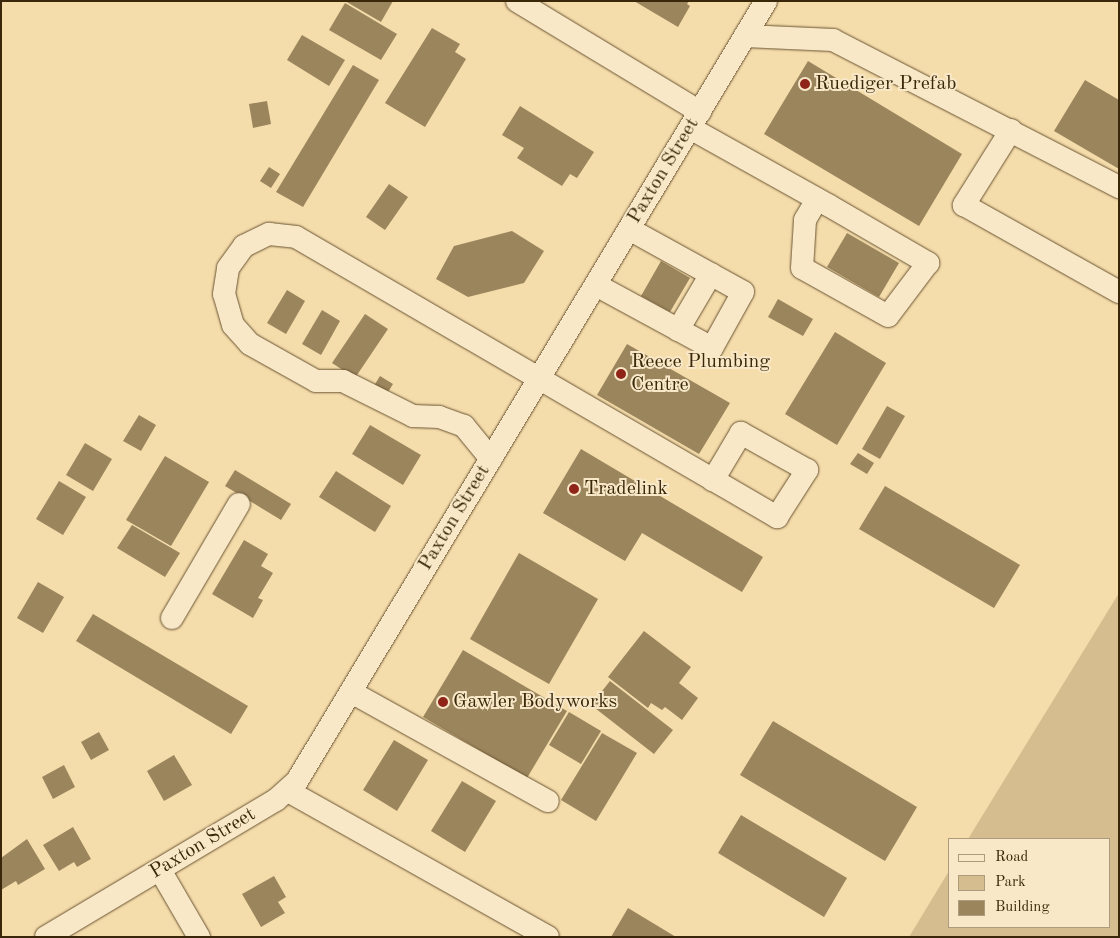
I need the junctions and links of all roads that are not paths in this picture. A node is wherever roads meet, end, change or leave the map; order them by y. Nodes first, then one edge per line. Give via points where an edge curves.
1 (518, 1) edge
2 (766, 1) edge
3 (745, 36) junction
4 (695, 120) junction
5 (1010, 130) junction
6 (1119, 186) edge
7 (817, 199) junction
8 (629, 229) junction
9 (711, 274) junction
10 (596, 284) junction
11 (1119, 292) edge
12 (678, 330) junction
13 (538, 381) junction
14 (491, 459) junction
15 (713, 480) dead end
16 (238, 504) dead end
17 (172, 618) dead end
18 (351, 692) junction
19 (288, 791) junction
20 (548, 801) dead end
21 (160, 870) junction
22 (46, 937) edge
23 (199, 937) edge
24 (548, 937) edge

1 - 4 street
2 - 3 street, Paxton Street
3 - 4 street, Paxton Street
3 - 5 street via 833,40
4 - 7 street
4 - 8 street, Paxton Street
5 - 6 street
5 - 11 street via 964,205
7 - 7 street via 928,263 888,316 802,268 805,220
8 - 9 street
8 - 10 street, Paxton Street
9 - 12 street
9 - 12 street via 743,292 712,348
10 - 12 street
10 - 13 street, Paxton Street
13 - 14 street, Paxton Street
13 - 14 street via 296,237 269,234 244,246 228,268 224,294 233,325 250,344 316,381 343,381 413,416 439,417 464,426
13 - 15 street
14 - 18 street, Paxton Street
16 - 17 street
18 - 19 street, Paxton Street
18 - 20 street
19 - 21 street, Paxton Street
19 - 24 street
21 - 22 street, Paxton Street
21 - 23 street

